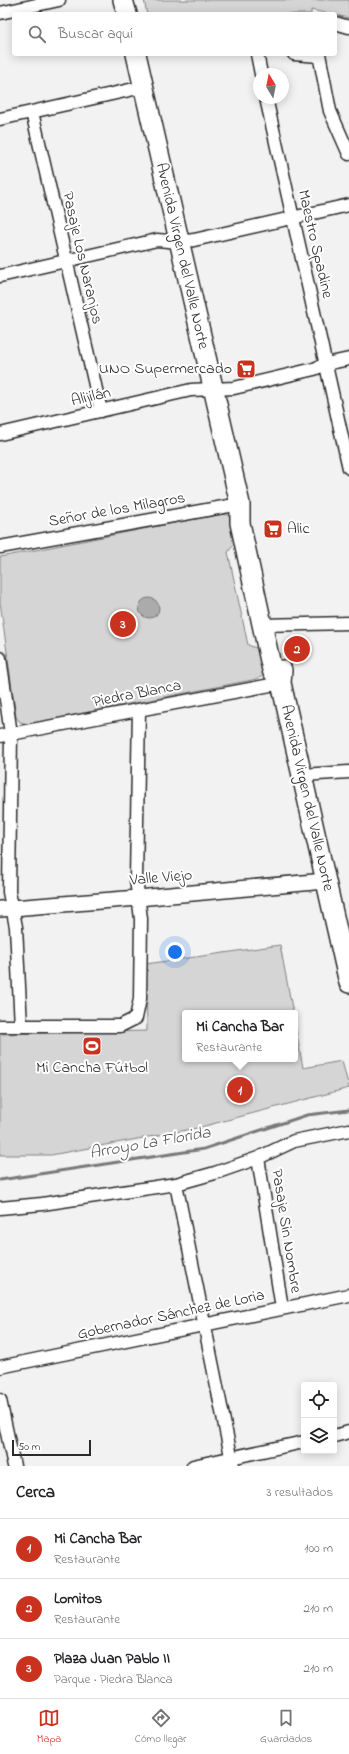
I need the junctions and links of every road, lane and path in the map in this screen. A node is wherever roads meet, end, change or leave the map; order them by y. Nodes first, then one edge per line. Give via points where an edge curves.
1 (59, 0) edge
2 (123, 0) edge
3 (126, 12) edge
4 (0, 13) edge
5 (337, 24) edge
6 (349, 27) edge
7 (136, 56) edge
8 (257, 56) edge
9 (319, 56) edge
10 (260, 68) edge
11 (143, 87) junction
12 (267, 104) edge
13 (32, 112) junction
14 (0, 119) edge
15 (336, 127) junction
16 (349, 130) edge
17 (349, 154) edge
18 (349, 205) edge
19 (293, 218) junction
20 (179, 242) junction
21 (67, 260) junction
22 (0, 276) edge
23 (349, 359) edge
24 (326, 364) junction
25 (213, 390) junction
26 (101, 411) junction
27 (0, 434) edge
28 (349, 468) edge
29 (240, 504) junction
30 (0, 547) edge
31 (349, 622) edge
32 (267, 624) junction
33 (0, 658) edge
34 (281, 683) junction
35 (139, 710) junction
36 (5, 735) edge
37 (349, 772) edge
38 (302, 775) junction
39 (325, 881) junction
40 (138, 898) junction
41 (6, 908) edge
42 (344, 941) edge
43 (349, 983) edge
44 (0, 1026) edge
45 (21, 1026) junction
46 (349, 1130) edge
47 (258, 1158) junction
48 (176, 1184) junction
49 (0, 1208) edge
50 (349, 1295) edge
51 (282, 1308) junction
52 (203, 1324) junction
53 (0, 1367) edge
54 (0, 1400) edge
55 (349, 1432) edge
56 (337, 1435) edge
57 (301, 1443) edge
58 (232, 1462) edge
59 (14, 1466) edge
60 (193, 1466) edge

1 - 4 street
2 - 3 main road
5 - 6 street
7 - 11 main road, Avenida Virgen del Valle Norte
8 - 10 street
9 - 15 street via 330,111
11 - 13 street
11 - 20 main road, Avenida Virgen del Valle Norte
12 - 19 street, Maestro Spadine
13 - 14 street
13 - 21 street, Pasaje Los Naranjos
15 - 16 street
15 - 17 street
18 - 19 street
19 - 20 street
19 - 24 street, Maestro Spadine
20 - 21 street via 157,240
20 - 25 main road, Avenida Virgen del Valle Norte
21 - 22 street
21 - 26 street, Pasaje Los Naranjos
23 - 24 street, Alijilán
24 - 25 street, Alijilán via 314,370 234,388
24 - 28 street, Maestro Spadine
25 - 26 street, Alijilán via 191,390
25 - 29 main road, Avenida Virgen del Valle Norte
26 - 27 street, Alijilán
29 - 30 street, Señor de los Milagros
29 - 32 main road, Avenida Virgen del Valle Norte via 249,520
31 - 32 street
32 - 34 main road, Avenida Virgen del Valle Norte via 282,669
33 - 36 street
34 - 35 street, Piedra Blanca
34 - 38 main road, Avenida Virgen del Valle Norte
35 - 36 street, Piedra Blanca
35 - 40 street via 136,879
36 - 41 street via 9,892
37 - 38 street
38 - 39 main road, Avenida Virgen del Valle Norte
39 - 40 street, Valle Viejo
39 - 42 main road, Avenida Virgen del Valle Norte
40 - 41 street, Valle Viejo
40 - 45 street via 141,919 140,999 136,1018 120,1026
41 - 45 street via 16,927
42 - 43 main road, Avenida Virgen del Valle Norte
44 - 45 street
46 - 47 street via 294,1141
47 - 48 street via 215,1174
47 - 51 street, Pasaje Sin Nombre
48 - 49 street
48 - 52 street
50 - 51 street, Gobernador Sánchez de Loria
51 - 52 street, Gobernador Sánchez de Loria
52 - 53 street, Gobernador Sánchez de Loria
52 - 58 street
54 - 59 street
55 - 56 street
57 - 58 street
58 - 60 street

